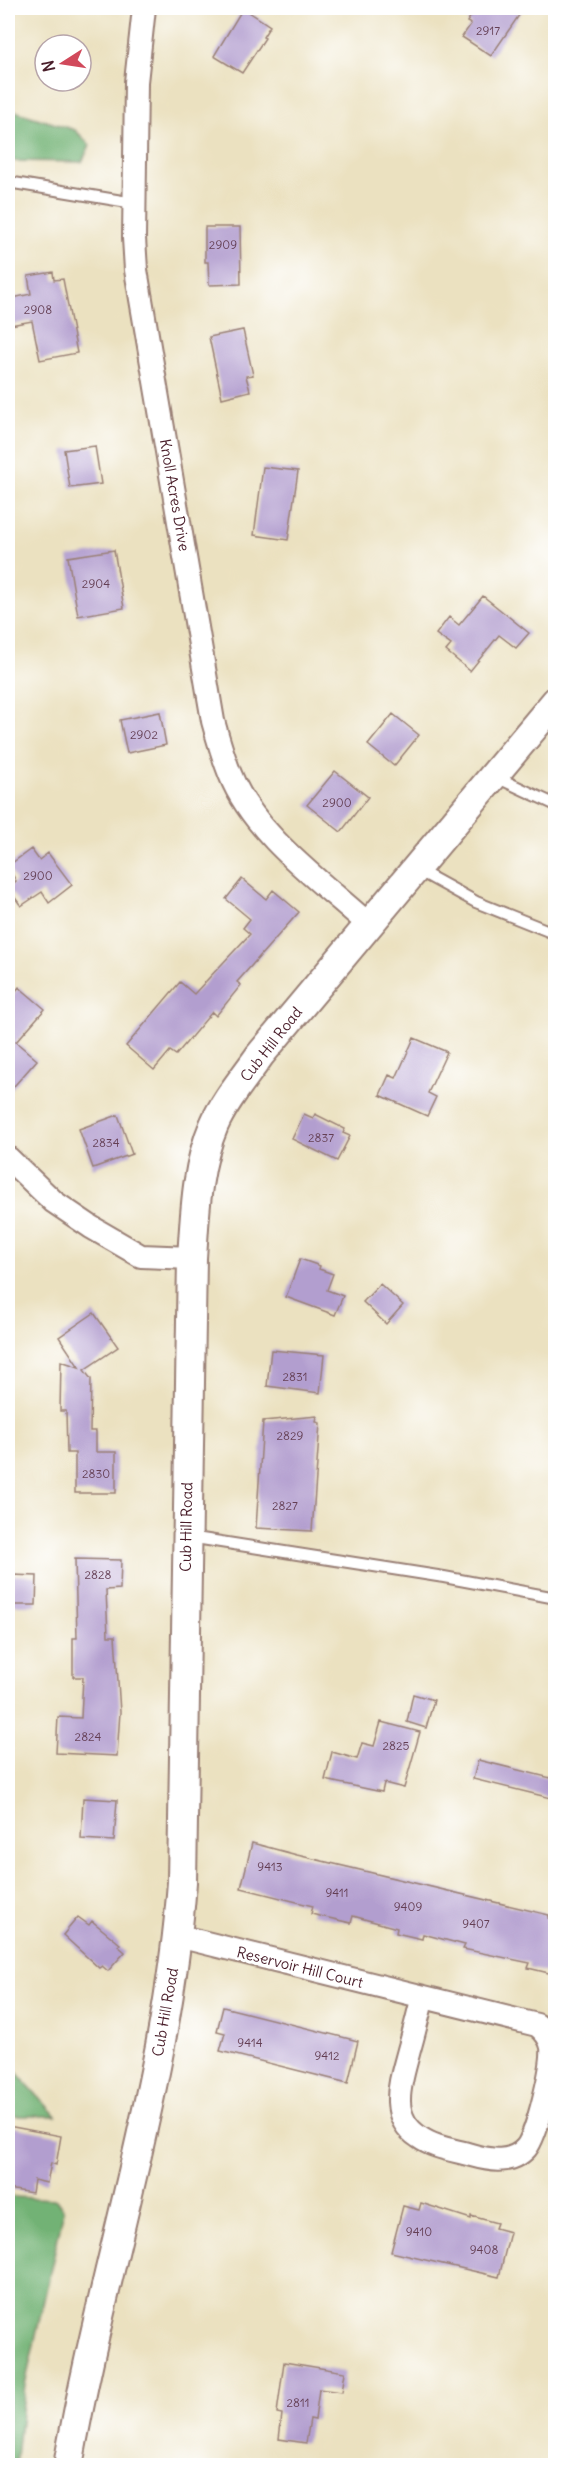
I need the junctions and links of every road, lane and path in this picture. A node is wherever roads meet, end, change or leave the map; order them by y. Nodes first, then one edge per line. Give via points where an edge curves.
1 (144, 8) edge
2 (8, 182) edge
3 (135, 203) junction
4 (555, 701) edge
5 (493, 776) junction
6 (555, 805) edge
7 (416, 869) junction
8 (369, 925) junction
9 (555, 934) edge
10 (8, 1158) edge
11 (192, 1258) junction
12 (186, 1537) junction
13 (555, 1598) edge
14 (178, 1936) junction
15 (423, 1998) junction
16 (68, 2466) edge

1 - 3 street, Knoll Acres Drive via 136,82
2 - 3 lane
3 - 8 street, Knoll Acres Drive via 141,308 205,679 224,757 235,784 264,827
4 - 5 street, Cub Hill Road
5 - 6 lane
5 - 7 street, Cub Hill Road
7 - 8 street, Cub Hill Road
7 - 9 lane via 476,902
8 - 11 street, Cub Hill Road via 260,1055 226,1102 205,1153
10 - 11 street via 54,1202 141,1256
11 - 12 street, Cub Hill Road
12 - 13 lane via 444,1576
12 - 14 street, Cub Hill Road
14 - 15 street, Reservoir Hill Court
14 - 16 street, Cub Hill Road via 154,2077 86,2366
15 - 15 street, Reservoir Hill Court via 398,2092 399,2111 405,2124 430,2144 494,2161 513,2157 526,2148 535,2131 551,2064 552,2046 547,2033 537,2025

